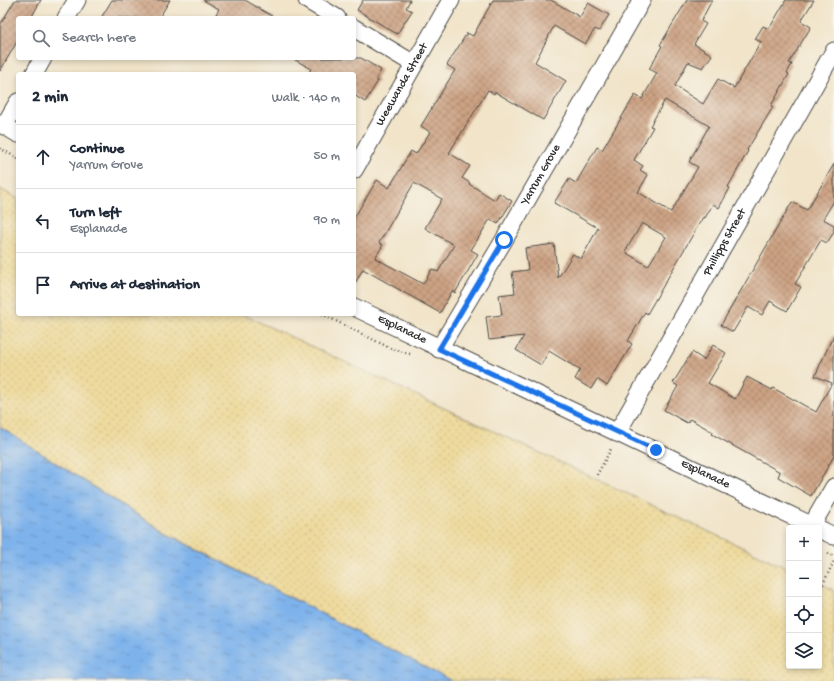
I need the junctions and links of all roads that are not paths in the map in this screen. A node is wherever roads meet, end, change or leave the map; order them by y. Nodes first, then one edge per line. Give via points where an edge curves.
1 (77, 0) edge
2 (307, 0) edge
3 (451, 0) edge
4 (642, 0) edge
5 (67, 16) edge
6 (334, 16) edge
7 (356, 29) edge
8 (834, 51) edge
9 (42, 60) edge
10 (414, 64) junction
11 (35, 72) edge
12 (16, 107) edge
13 (7, 128) edge
14 (356, 166) edge
15 (356, 308) edge
16 (439, 349) junction
17 (614, 440) junction
18 (834, 487) edge
19 (811, 525) edge
20 (817, 525) edge
21 (822, 530) edge
22 (834, 536) edge

1 - 5 street
2 - 6 street
3 - 10 street, Weewanda Street
4 - 16 street, Yarrum Grove
7 - 10 street
8 - 17 street, Phillipps Street
9 - 11 street
10 - 14 street, Weewanda Street
12 - 13 street
15 - 16 street, Esplanade
16 - 17 street, Esplanade
17 - 19 street, Esplanade
18 - 20 street
21 - 22 street, Esplanade

